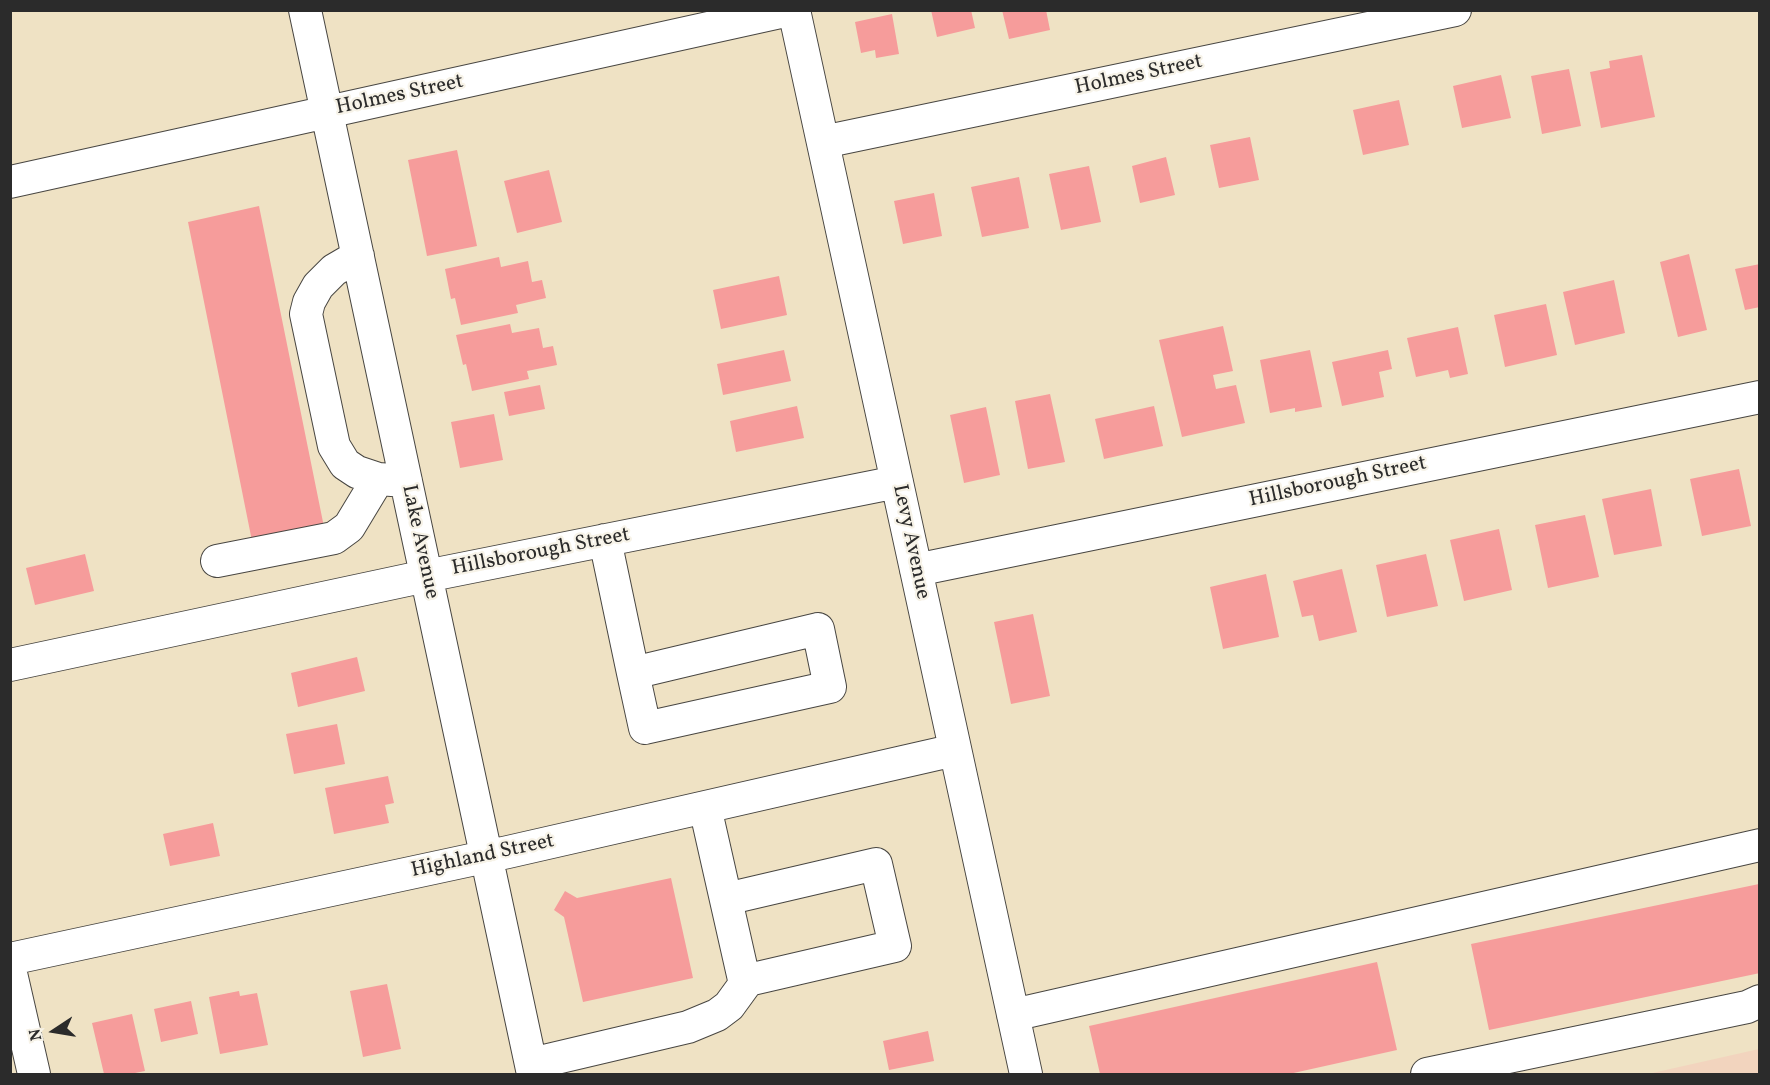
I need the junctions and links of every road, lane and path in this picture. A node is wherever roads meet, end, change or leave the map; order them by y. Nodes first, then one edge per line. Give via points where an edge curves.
1 (305, 10) edge
2 (792, 10) edge
3 (1455, 10) edge
4 (327, 112) junction
5 (823, 142) junction
6 (10, 182) edge
7 (358, 256) junction
8 (1760, 397) edge
9 (392, 480) junction
10 (897, 482) junction
11 (605, 540) junction
12 (217, 561) dead end
13 (916, 570) junction
14 (426, 576) junction
15 (10, 665) edge
16 (633, 673) junction
17 (955, 750) junction
18 (705, 807) junction
19 (1760, 845) edge
20 (487, 856) junction
21 (726, 899) junction
22 (10, 958) edge
23 (10, 969) edge
24 (744, 981) junction
25 (1760, 1002) edge
26 (1013, 1015) junction
27 (532, 1069) edge
28 (34, 1074) edge
29 (1026, 1074) edge
30 (1427, 1074) edge

1 - 4 street, Lake Avenue
2 - 4 street, Holmes Street
2 - 5 street, Levy Avenue
3 - 5 street, Holmes Street
4 - 6 street, Holmes Street
4 - 7 street, Lake Avenue
5 - 10 street, Levy Avenue
7 - 9 street, Lake Avenue
7 - 9 street via 334,270 318,286 306,314 334,446 345,464 357,472
8 - 13 street, Hillsborough Street
9 - 12 street via 334,538
9 - 14 street, Lake Avenue
10 - 11 street, Hillsborough Street
10 - 13 street, Levy Avenue
11 - 14 street, Hillsborough Street
11 - 16 street
13 - 17 street, Levy Avenue
14 - 15 street, Hillsborough Street
14 - 20 street, Lake Avenue
16 - 16 street via 818,629 830,687 645,728
17 - 18 street, Highland Street
17 - 26 street, Levy Avenue
18 - 20 street, Highland Street
18 - 21 street
19 - 26 street
20 - 22 street, Highland Street
20 - 27 street, Lake Avenue
21 - 24 street
21 - 24 street via 876,864 895,946
23 - 28 street
24 - 27 street via 729,1006 688,1027
25 - 30 street
26 - 29 street, Levy Avenue

